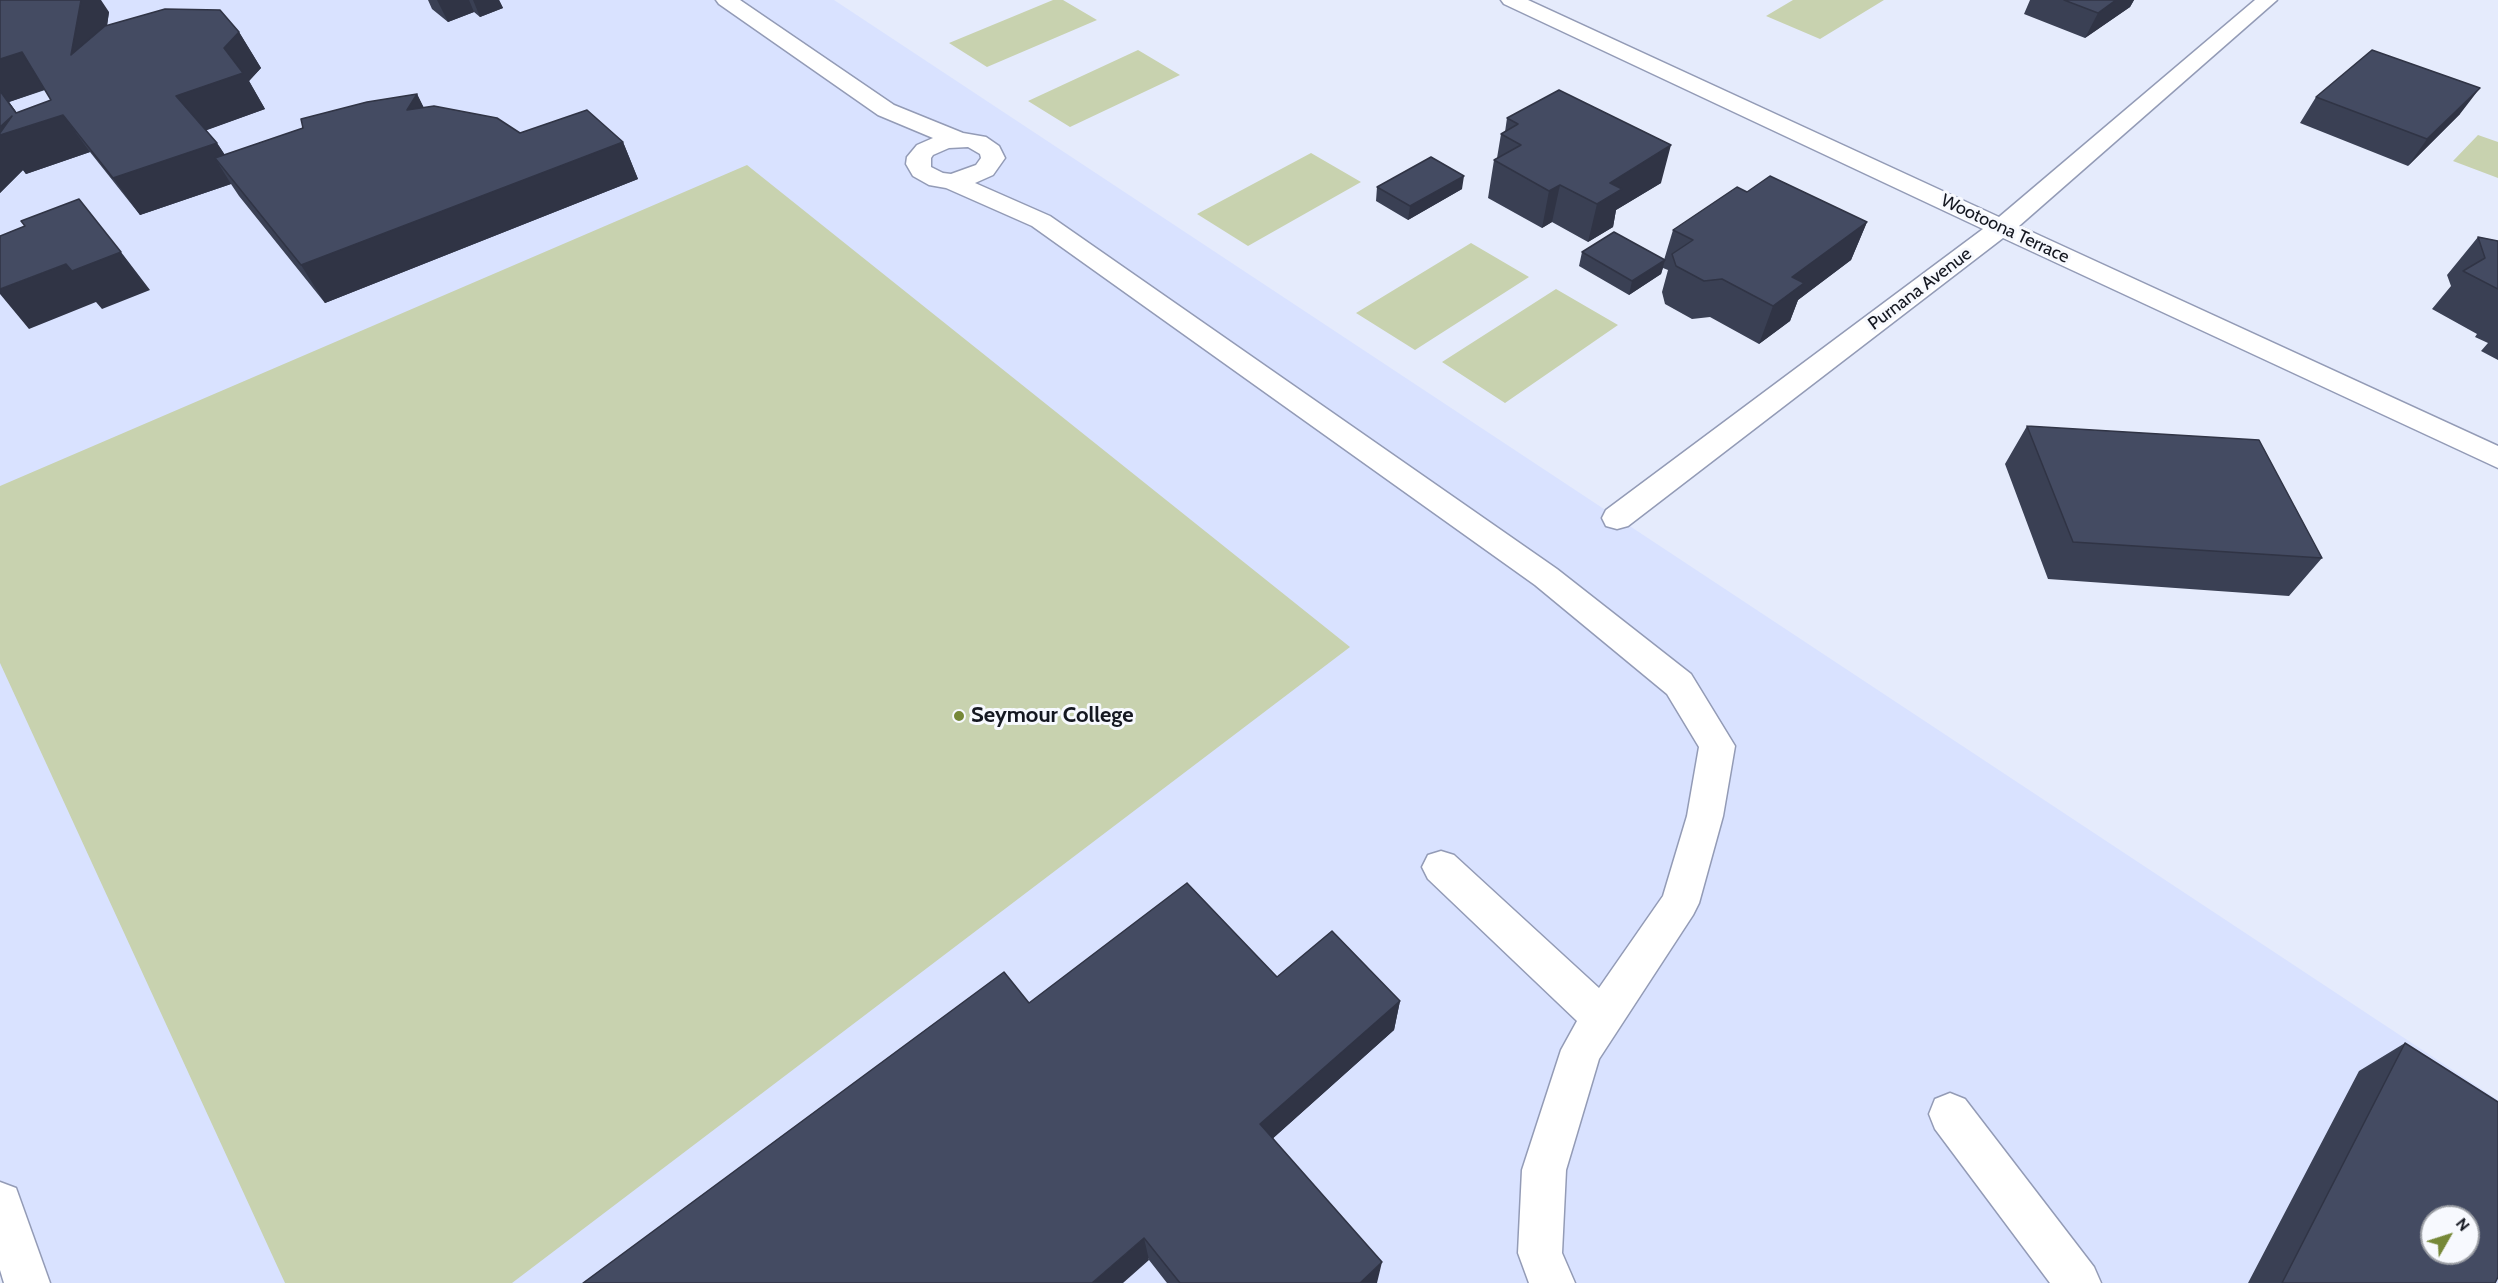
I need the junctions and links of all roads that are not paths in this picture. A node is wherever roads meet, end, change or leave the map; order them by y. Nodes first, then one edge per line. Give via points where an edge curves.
1 (726, 0) edge
2 (1511, 0) edge
3 (2267, 0) edge
4 (886, 110) junction
5 (957, 139) junction
6 (918, 164) junction
7 (991, 164) junction
8 (951, 181) junction
9 (1041, 221) junction
10 (2002, 227) junction
11 (2498, 458) edge
12 (1617, 518) dead end
13 (1442, 867) dead end
14 (1603, 1018) junction
15 (1950, 1114) dead end
16 (0, 1204) edge
17 (27, 1283) edge
18 (1552, 1283) edge
19 (2078, 1283) edge

1 - 4 street
2 - 10 street, Wootoona Terrace
3 - 10 street, Purnana Avenue
4 - 5 street
4 - 6 street
5 - 6 street via 933,145 919,157
5 - 7 street via 986,146 993,158
6 - 8 street via 928,176
7 - 8 street via 976,176
7 - 9 street
8 - 9 street
9 - 14 street via 1546,577 1679,684 1717,746 1705,816 1680,903
10 - 11 street, Wootoona Terrace
10 - 12 street, Purnana Avenue
13 - 14 street
14 - 18 street via 1581,1050 1544,1170 1540,1254
15 - 19 street
16 - 17 street

